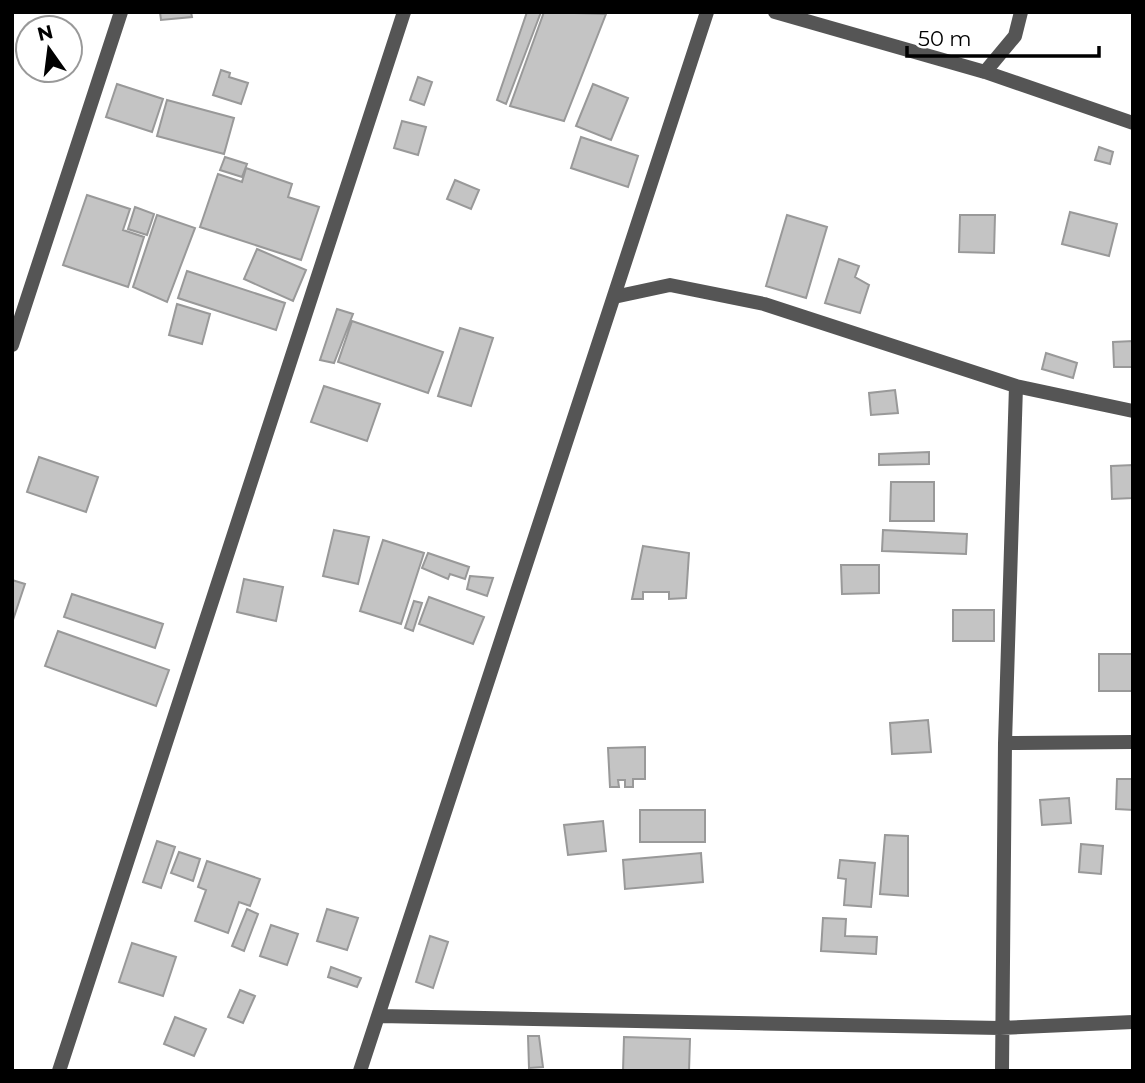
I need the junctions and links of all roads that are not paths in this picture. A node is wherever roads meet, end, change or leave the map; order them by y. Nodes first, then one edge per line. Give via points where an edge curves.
1 (121, 12) edge
2 (404, 12) edge
3 (707, 12) edge
4 (775, 12) edge
5 (1021, 12) edge
6 (985, 72) junction
7 (1133, 123) edge
8 (614, 297) junction
9 (12, 345) edge
10 (1016, 386) junction
11 (1133, 411) edge
12 (1133, 742) edge
13 (1005, 743) junction
14 (379, 1016) junction
15 (1133, 1023) edge
16 (1000, 1028) junction
17 (60, 1071) edge
18 (360, 1071) edge
19 (1002, 1071) edge

1 - 9 street
2 - 17 street
3 - 8 street
4 - 6 street
5 - 6 street via 1014,36
6 - 7 street
8 - 10 street via 670,285 764,304
8 - 14 street
10 - 11 street
10 - 13 street
12 - 13 street
13 - 16 street
14 - 16 street
14 - 18 street
15 - 16 street
16 - 19 street

